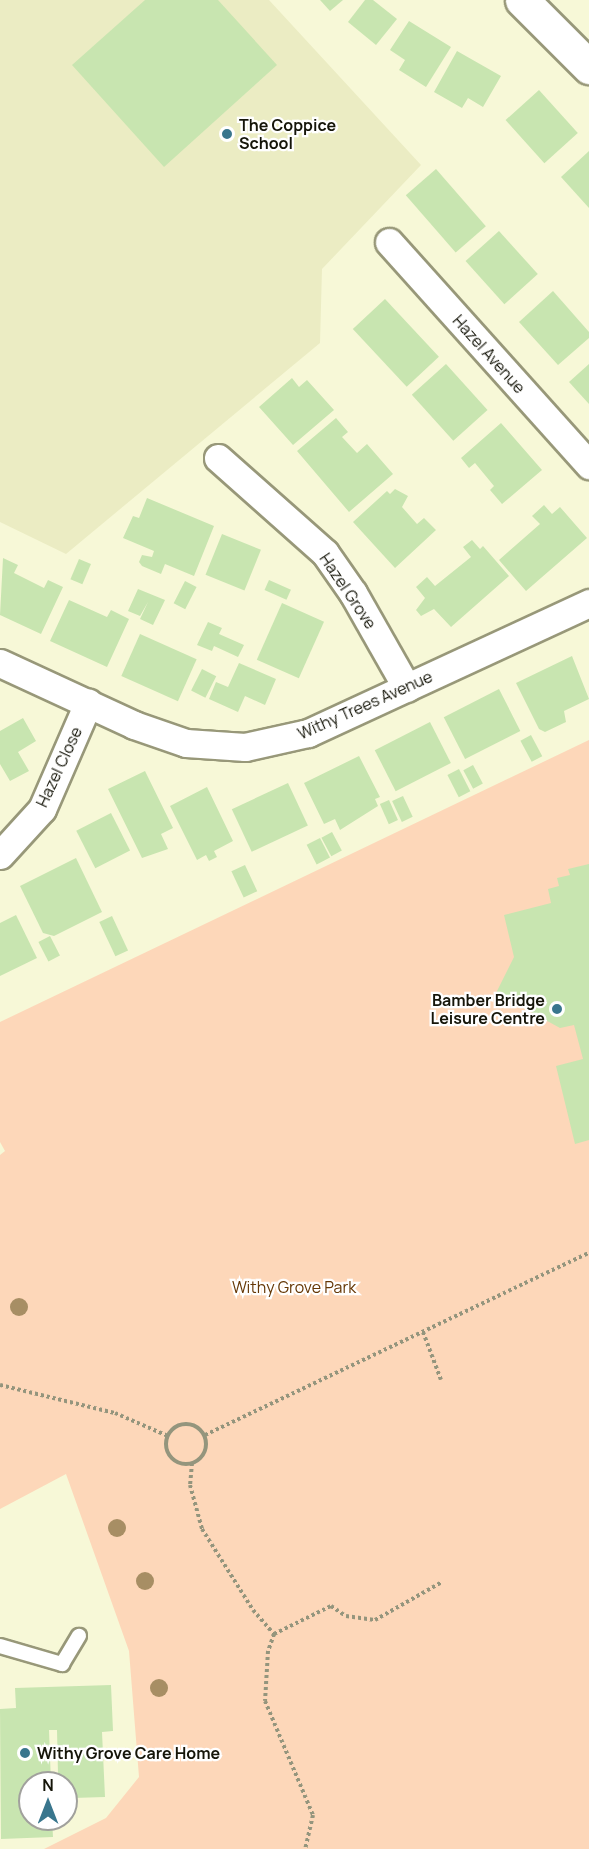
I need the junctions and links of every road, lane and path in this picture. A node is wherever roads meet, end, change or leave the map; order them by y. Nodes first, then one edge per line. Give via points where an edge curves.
1 (522, 0) edge
2 (589, 67) edge
3 (389, 242) dead end
4 (218, 458) dead end
5 (589, 465) edge
6 (589, 603) edge
7 (0, 663) edge
8 (407, 688) junction
9 (88, 703) junction
10 (0, 855) edge
11 (589, 1253) edge
12 (423, 1332) junction
13 (441, 1380) dead end
14 (0, 1385) edge
15 (168, 1436) junction
16 (205, 1436) junction
17 (192, 1463) junction
18 (442, 1582) dead end
19 (274, 1634) junction
20 (79, 1636) dead end
21 (0, 1646) edge
22 (304, 1849) edge

1 - 2 street
3 - 5 street, Hazel Avenue
4 - 8 street, Hazel Grove via 325,553 353,593
6 - 8 street, Withy Trees Avenue
7 - 9 street, Withy Trees Avenue
8 - 9 street, Withy Trees Avenue via 308,733 245,747 186,743
9 - 10 street, Hazel Close via 42,809
11 - 12 path
12 - 13 path
12 - 16 path
14 - 15 path via 114,1413
15 - 16 path via 175,1427 186,1424 197,1427
15 - 17 path via 166,1449 173,1459
16 - 17 path via 206,1449
17 - 19 path via 189,1485 202,1529 253,1610
18 - 19 path via 375,1620 346,1616 331,1606
19 - 22 path via 268,1651 265,1701 313,1815
20 - 21 lane via 62,1664

